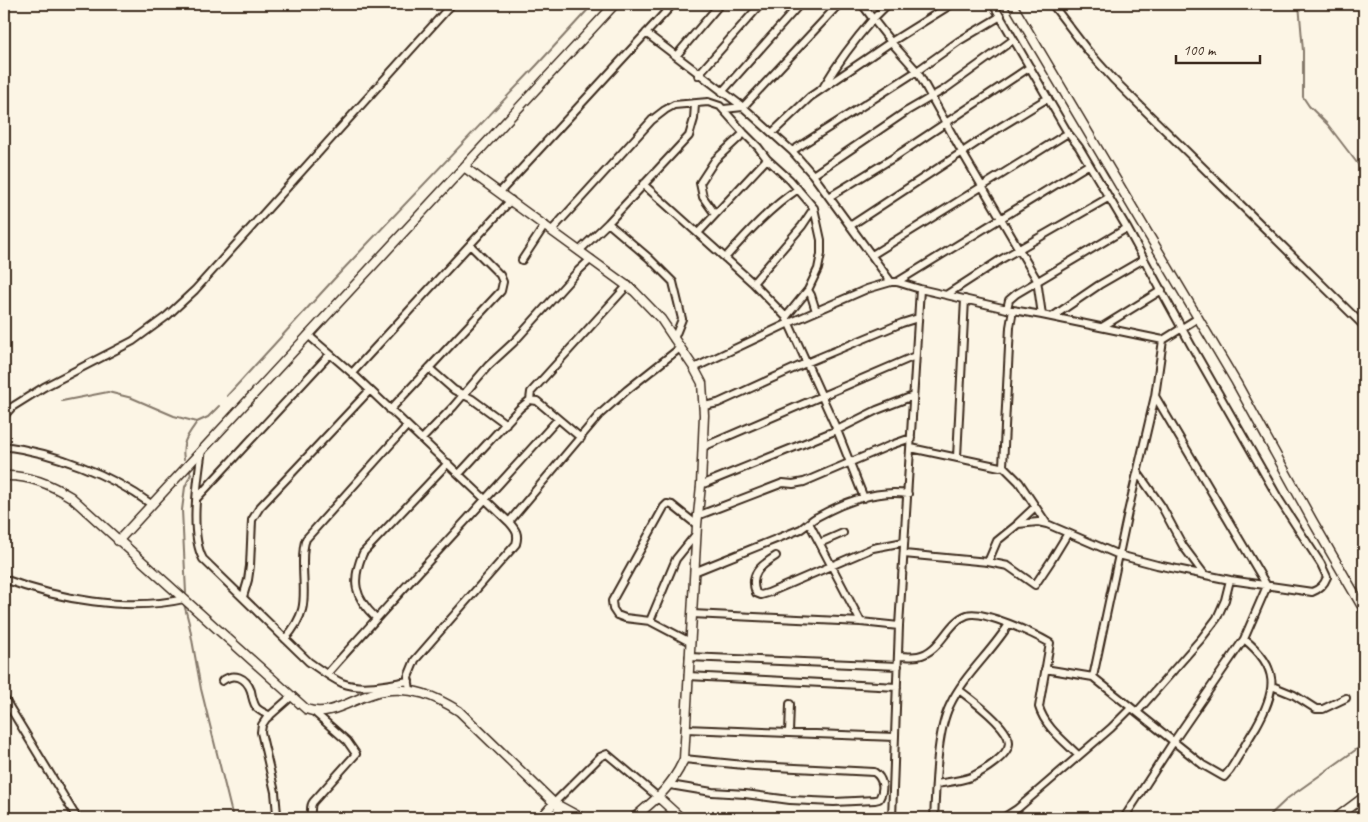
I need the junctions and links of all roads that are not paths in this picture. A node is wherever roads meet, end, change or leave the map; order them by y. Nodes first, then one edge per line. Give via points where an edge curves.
1 (452, 4) edge
2 (615, 4) edge
3 (673, 4) edge
4 (720, 4) edge
5 (761, 4) edge
6 (800, 4) edge
7 (839, 4) edge
8 (862, 4) edge
9 (888, 4) edge
10 (952, 4) edge
11 (993, 4) edge
12 (1012, 4) edge
13 (1052, 4) edge
14 (1000, 16) junction
15 (874, 19) junction
16 (646, 33) junction
17 (1013, 40) junction
18 (891, 42) junction
19 (676, 56) junction
20 (1030, 67) junction
21 (917, 71) junction
22 (698, 75) junction
23 (822, 89) junction
24 (722, 92) junction
25 (931, 98) junction
26 (1048, 98) junction
27 (731, 99) junction
28 (696, 104) junction
29 (743, 107) junction
30 (724, 109) junction
31 (945, 122) junction
32 (1068, 132) junction
33 (744, 133) junction
34 (772, 133) junction
35 (792, 151) junction
36 (962, 152) junction
37 (767, 159) junction
38 (1088, 165) junction
39 (464, 167) junction
40 (813, 175) junction
41 (643, 184) junction
42 (982, 186) junction
43 (798, 189) junction
44 (500, 192) junction
45 (829, 197) junction
46 (1108, 198) junction
47 (511, 200) junction
48 (814, 208) junction
49 (715, 214) junction
50 (1001, 219) junction
51 (608, 223) junction
52 (850, 226) junction
53 (548, 228) junction
54 (1127, 228) junction
55 (698, 233) junction
56 (471, 246) junction
57 (1019, 249) junction
58 (579, 251) junction
59 (872, 255) junction
60 (725, 258) junction
61 (1144, 258) junction
62 (591, 259) junction
63 (522, 260) dead end
64 (1037, 280) junction
65 (894, 282) junction
66 (753, 283) junction
67 (628, 286) junction
68 (920, 289) junction
69 (808, 290) junction
70 (1162, 290) junction
71 (946, 296) junction
72 (965, 299) junction
73 (1010, 310) junction
74 (816, 311) junction
75 (1042, 315) junction
76 (1052, 317) junction
77 (918, 318) junction
78 (1198, 318) junction
79 (788, 320) junction
80 (1364, 326) edge
81 (1102, 327) junction
82 (1183, 329) junction
83 (308, 335) junction
84 (674, 339) junction
85 (1163, 340) junction
86 (680, 348) junction
87 (330, 354) junction
88 (916, 356) junction
89 (806, 363) junction
90 (429, 368) junction
91 (694, 368) junction
92 (352, 373) junction
93 (370, 390) junction
94 (463, 394) junction
95 (820, 396) junction
96 (914, 396) junction
97 (1155, 396) junction
98 (530, 400) junction
99 (704, 406) junction
100 (390, 410) junction
101 (4, 416) edge
102 (558, 418) junction
103 (506, 424) junction
104 (407, 426) junction
105 (837, 430) junction
106 (581, 438) junction
107 (911, 438) junction
108 (422, 439) junction
109 (4, 446) edge
110 (703, 447) junction
111 (911, 448) junction
112 (202, 449) junction
113 (957, 457) junction
114 (448, 463) junction
115 (849, 463) junction
116 (1003, 466) junction
117 (1138, 473) junction
118 (459, 474) junction
119 (4, 476) edge
120 (701, 485) junction
121 (908, 494) junction
122 (197, 498) junction
123 (864, 498) junction
124 (486, 499) junction
125 (152, 504) junction
126 (1035, 507) junction
127 (698, 516) junction
128 (509, 522) junction
129 (809, 523) junction
130 (1018, 524) junction
131 (1047, 524) junction
132 (697, 529) junction
133 (1068, 532) junction
134 (843, 533) dead end
135 (118, 541) junction
136 (904, 542) junction
137 (820, 543) junction
138 (904, 554) junction
139 (1119, 555) junction
140 (776, 556) dead end
141 (988, 562) junction
142 (832, 565) junction
143 (694, 572) junction
144 (1204, 574) junction
145 (4, 579) edge
146 (1230, 580) junction
147 (1267, 586) junction
148 (243, 597) junction
149 (184, 599) junction
150 (1364, 610) edge
151 (692, 614) junction
152 (376, 618) junction
153 (650, 621) junction
154 (861, 622) junction
155 (1008, 624) junction
156 (899, 626) junction
157 (285, 639) junction
158 (1244, 639) junction
159 (690, 642) junction
160 (898, 656) junction
161 (689, 657) junction
162 (898, 666) junction
163 (1045, 670) junction
164 (327, 674) junction
165 (688, 676) junction
166 (1093, 677) junction
167 (222, 681) dead end
168 (409, 681) junction
169 (1272, 686) junction
170 (897, 687) junction
171 (410, 690) junction
172 (959, 690) junction
173 (292, 696) junction
174 (4, 698) edge
175 (1346, 698) dead end
176 (790, 704) dead end
177 (1134, 710) junction
178 (313, 712) junction
179 (270, 716) junction
180 (685, 729) junction
181 (788, 733) junction
182 (895, 737) junction
183 (1174, 741) junction
184 (1078, 755) junction
185 (684, 759) junction
186 (937, 784) junction
187 (670, 785) junction
188 (1364, 796) edge
189 (658, 797) junction
190 (557, 804) junction
191 (77, 818) edge
192 (275, 818) edge
193 (309, 818) edge
194 (541, 818) edge
195 (554, 818) edge
196 (582, 818) edge
197 (634, 818) edge
198 (681, 818) edge
199 (892, 818) edge
200 (934, 818) edge
201 (1003, 818) edge
202 (1124, 818) edge
203 (1336, 818) edge

1 - 101 street via 208,276 167,316 133,341 44,386
2 - 39 street
3 - 16 street
4 - 19 street
5 - 22 street
6 - 24 street
7 - 29 street
8 - 15 street
9 - 15 street
10 - 18 street
11 - 14 street
12 - 78 street
13 - 80 street via 1113,79
14 - 17 street
14 - 21 street
15 - 18 street
15 - 23 street via 841,58
16 - 19 street
16 - 44 street
17 - 20 street
17 - 25 street
18 - 21 street
18 - 23 street
19 - 22 street
20 - 26 street
20 - 31 street
21 - 25 street
21 - 35 street
22 - 24 street
23 - 34 street
24 - 27 street
25 - 31 street
25 - 40 street
26 - 32 street
26 - 36 street
27 - 29 street
27 - 30 street
28 - 30 street via 708,102
28 - 41 street via 689,136
28 - 53 street via 674,105 652,120
29 - 30 street
29 - 34 street
30 - 33 street
31 - 36 street
31 - 45 street
32 - 38 street
32 - 42 street
33 - 37 street
33 - 49 street via 715,160 700,182 703,197
34 - 35 street
35 - 40 street
36 - 42 street
36 - 52 street
37 - 43 street
37 - 49 street
38 - 46 street
38 - 50 street
39 - 44 street
39 - 83 street
40 - 45 street
41 - 51 street
41 - 55 street
42 - 50 street
42 - 59 street
43 - 48 street
43 - 60 street via 768,211
44 - 47 street
45 - 52 street
46 - 54 street
46 - 57 street
47 - 53 street
47 - 56 street
48 - 66 street
48 - 69 street via 821,254
49 - 55 street
50 - 57 street
50 - 65 street
51 - 58 street
51 - 84 street via 673,282 682,319
52 - 59 street
53 - 58 street
53 - 63 street
54 - 61 street
54 - 64 street
55 - 60 street
56 - 90 street via 500,275 501,291
56 - 92 street
57 - 64 street
57 - 71 street
58 - 62 street
59 - 65 street
60 - 66 street
61 - 70 street
61 - 76 street
62 - 67 street
62 - 94 street
64 - 73 street via 1008,300
64 - 75 street
65 - 68 street
65 - 74 street via 867,289
66 - 79 street
67 - 84 street via 651,308
67 - 98 street via 531,392
68 - 71 street
68 - 77 street
69 - 74 street
69 - 79 street
70 - 81 street
70 - 82 street
71 - 72 street
72 - 73 street
72 - 113 street
73 - 75 street
73 - 116 street
74 - 79 street
75 - 76 street
76 - 81 street
77 - 88 street
77 - 89 street
78 - 82 street
78 - 150 street
79 - 89 street
79 - 91 street
81 - 85 street
82 - 85 street
82 - 147 street via 1327,577 1325,584 1312,592
83 - 87 street
83 - 112 street
84 - 86 street
85 - 97 street
86 - 91 street
86 - 106 street via 613,402
87 - 92 street
87 - 122 street
88 - 95 street
88 - 96 street
89 - 95 street
89 - 99 street via 718,403
90 - 94 street
90 - 100 street
91 - 99 street via 702,383
92 - 93 street
93 - 100 street
93 - 148 street via 260,507 252,520 250,566
94 - 103 street
94 - 108 street
95 - 105 street
95 - 110 street
96 - 105 street
96 - 107 street
97 - 117 street
97 - 147 street
98 - 102 street via 537,401
98 - 103 street
99 - 110 street
100 - 104 street
102 - 106 street
102 - 124 street
103 - 118 street
104 - 108 street
104 - 157 street via 306,539 302,616
105 - 115 street
105 - 120 street
106 - 128 street
107 - 111 street
107 - 115 street
108 - 114 street
109 - 125 street via 36,452 108,478
110 - 120 street
111 - 113 street
111 - 121 street
112 - 122 street
112 - 125 street
113 - 116 street
114 - 118 street
114 - 152 street via 363,553 357,566 358,596
115 - 123 street
115 - 127 street via 804,482 783,483
116 - 126 street via 1019,482
117 - 139 street
117 - 144 street
118 - 124 street
119 - 135 street via 37,480 56,488 71,497
120 - 127 street
121 - 123 street via 886,492
121 - 136 street
122 - 148 street via 196,542 199,552
123 - 129 street via 831,510
124 - 128 street
124 - 152 street
125 - 135 street
126 - 130 street
126 - 131 street
127 - 132 street
128 - 168 street via 517,531 516,544 415,660
129 - 137 street
129 - 143 street
130 - 131 street
130 - 141 street via 997,541
131 - 133 street
132 - 143 street
132 - 153 street via 676,560
132 - 153 street via 667,504 612,601 618,615
133 - 139 street
133 - 141 street via 1035,585 1012,568
134 - 137 street
135 - 149 street
136 - 138 street
136 - 142 street via 873,548
137 - 142 street
138 - 141 street
138 - 156 street
139 - 144 street
139 - 166 street
140 - 142 street via 755,574 756,593 768,593
142 - 154 street
143 - 151 street
144 - 146 street
145 - 149 street via 58,596 137,605
146 - 147 street
146 - 177 street via 1217,618
147 - 158 street
148 - 157 street
149 - 173 street
151 - 154 street
151 - 159 street
152 - 164 street
153 - 159 street
154 - 156 street
155 - 160 street via 975,613 968,614 930,650 918,656
155 - 163 street via 1050,643
155 - 172 street
156 - 160 street
157 - 164 street
158 - 169 street via 1266,662
158 - 183 street
159 - 161 street
160 - 162 street
161 - 162 street
161 - 165 street
162 - 170 street
163 - 166 street
163 - 184 street via 1039,707 1042,717
164 - 168 street via 344,683 366,687
165 - 170 street
165 - 180 street
166 - 177 street
167 - 179 street via 234,675 239,678 250,690 256,706
168 - 171 street
169 - 175 street via 1316,709
169 - 183 street via 1261,718 1224,777 1203,765
170 - 182 street
171 - 178 street via 381,691
171 - 190 street via 442,700 459,711
172 - 186 street via 949,706 941,736
172 - 186 street via 974,700 1001,728 1009,739 1009,746 980,773
173 - 178 street
173 - 179 street
174 - 191 street
176 - 181 street
177 - 183 street
177 - 184 street
178 - 193 street via 347,741 356,754 313,802
179 - 192 street via 262,725 261,732 275,792 278,814
180 - 181 street
180 - 185 street
181 - 182 street
182 - 199 street
183 - 202 street
184 - 201 street via 1017,810
185 - 187 street
185 - 187 street via 869,771 880,776 883,788 880,799 875,800 817,801
186 - 200 street
187 - 189 street
188 - 203 street
189 - 190 street via 607,754 600,757
189 - 197 street
189 - 198 street
190 - 194 street
190 - 195 street
190 - 196 street

